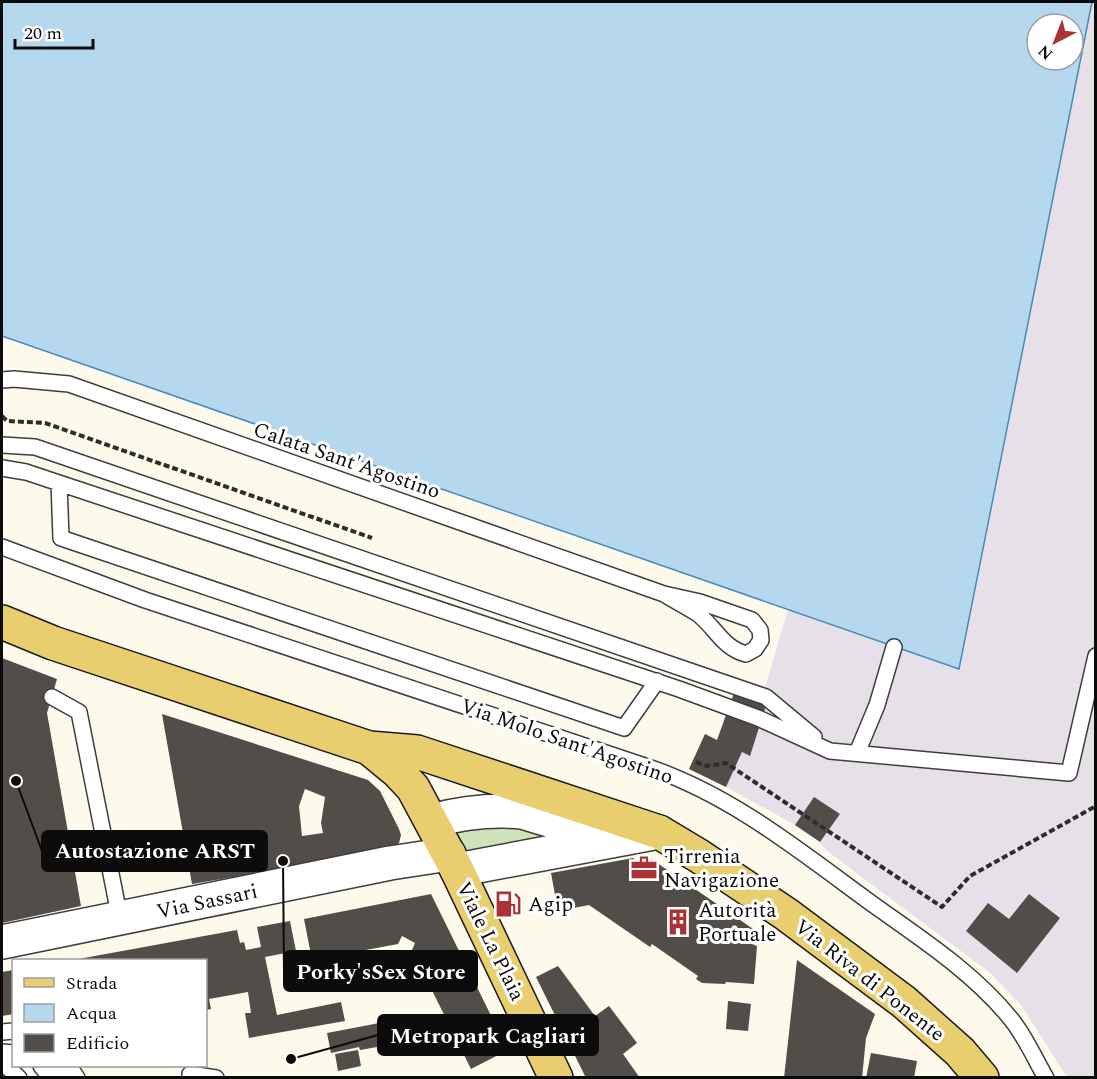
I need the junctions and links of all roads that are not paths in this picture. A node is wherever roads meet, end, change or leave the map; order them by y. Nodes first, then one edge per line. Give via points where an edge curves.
1 (8, 379) edge
2 (2, 445) edge
3 (2, 468) edge
4 (59, 483) junction
5 (2, 547) edge
6 (664, 594) junction
7 (2, 622) edge
8 (894, 647) dead end
9 (1095, 656) edge
10 (657, 681) junction
11 (52, 697) dead end
12 (369, 748) junction
13 (830, 751) junction
14 (857, 753) junction
15 (431, 821) junction
16 (660, 831) junction
17 (612, 839) junction
18 (463, 863) junction
19 (120, 920) junction
20 (2, 942) edge
21 (2, 1062) edge
22 (19, 1077) edge
23 (190, 1077) edge
24 (216, 1077) edge
25 (556, 1077) edge
26 (982, 1077) edge
27 (1046, 1077) edge

1 - 6 lane, Calata Sant'Agostino via 69,384
2 - 13 lane via 35,447 766,697
3 - 4 lane
4 - 10 lane
4 - 10 lane via 61,538 615,726 624,728
5 - 27 lane, Via Molo Sant'Agostino via 155,603 658,770 717,796 760,822 951,961 1012,1020
6 - 6 lane, Calata Sant'Agostino via 698,615 735,651 746,654 761,640 760,630 752,620
7 - 12 main road via 53,643
8 - 14 lane via 877,705
9 - 14 lane via 1069,773
10 - 13 lane via 758,718
11 - 19 lane via 79,712
12 - 15 main road via 413,788
12 - 16 main road via 417,752
13 - 14 lane
15 - 17 street, Via Sassari via 462,813 522,812
15 - 18 main road
16 - 17 street, Via Sassari
16 - 26 main road, Via Riva di Ponente via 786,914 904,1002
17 - 18 street, Via Sassari
18 - 19 street, Via Sassari via 390,864
18 - 25 main road, Viale La Plaia
19 - 20 street, Via Sassari
21 - 22 lane
23 - 24 lane

